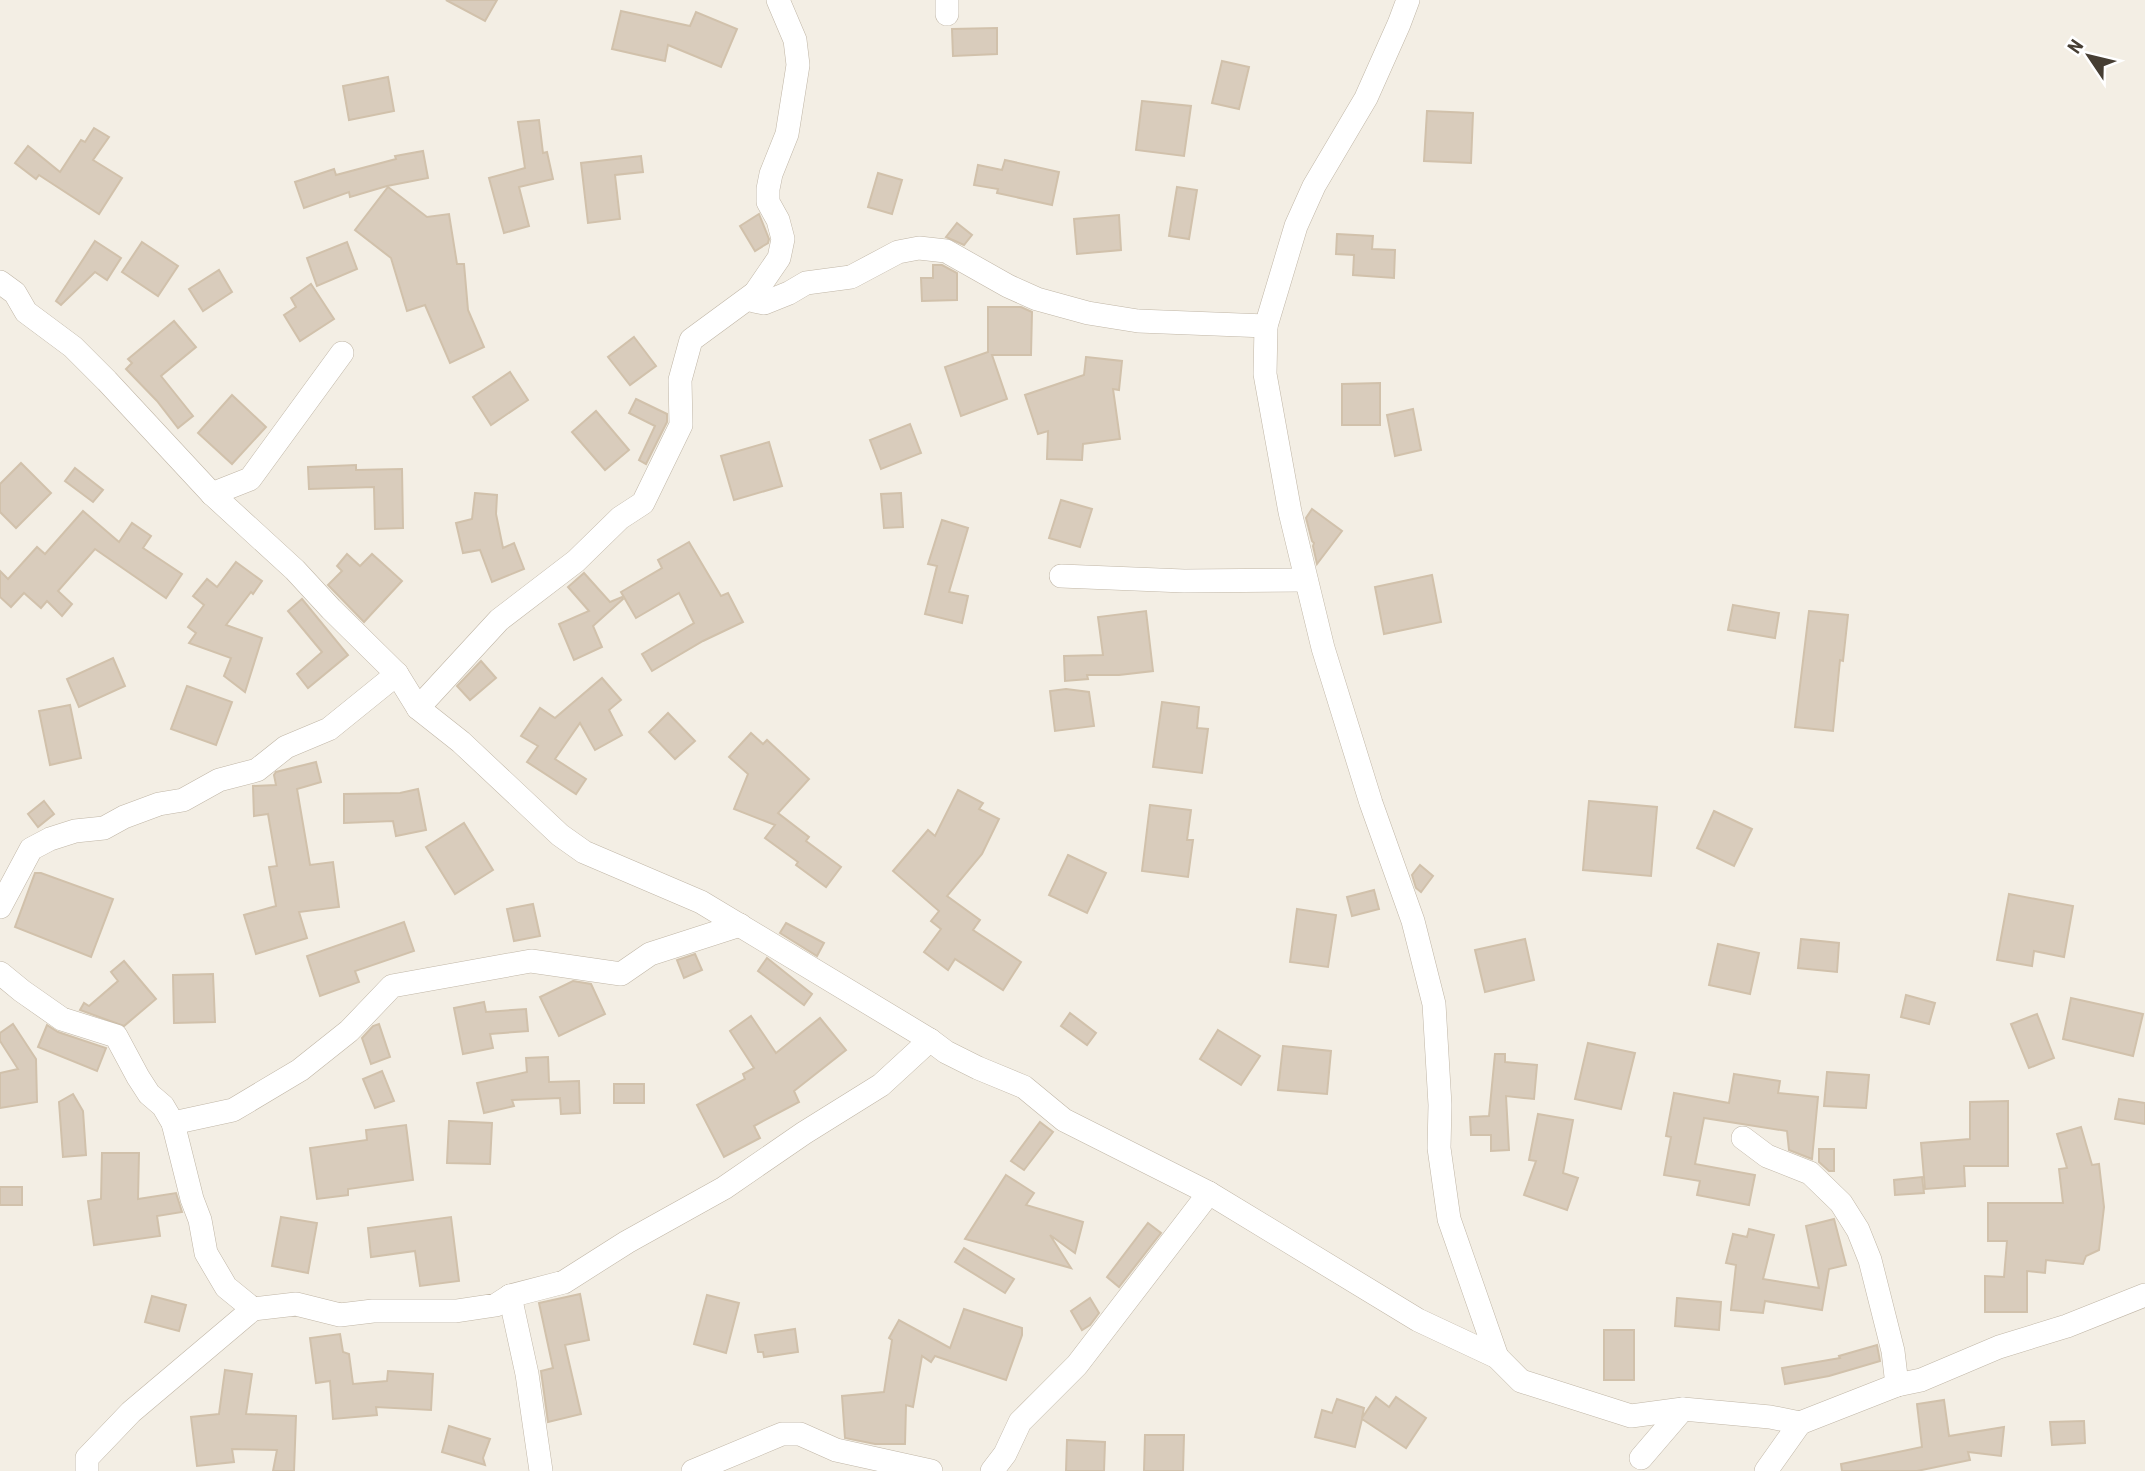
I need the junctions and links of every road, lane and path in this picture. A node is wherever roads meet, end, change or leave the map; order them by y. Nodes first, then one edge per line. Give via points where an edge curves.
1 (778, 0) edge
2 (1408, 0) edge
3 (0, 282) edge
4 (755, 293) junction
5 (1266, 326) junction
6 (342, 353) dead end
7 (212, 495) junction
8 (1061, 576) dead end
9 (1306, 580) junction
10 (397, 674) junction
11 (418, 708) junction
12 (0, 906) edge
13 (740, 925) junction
14 (0, 973) edge
15 (930, 1040) junction
16 (173, 1124) junction
17 (1743, 1138) dead end
18 (1209, 1193) junction
19 (510, 1296) junction
20 (2145, 1296) edge
21 (253, 1309) junction
22 (1497, 1357) junction
23 (1897, 1385) junction
24 (1683, 1409) junction
25 (1800, 1423) junction
26 (1641, 1458) dead end
27 (87, 1471) edge
28 (541, 1471) edge
29 (693, 1471) edge
30 (931, 1471) edge
31 (992, 1471) edge
32 (1766, 1471) edge

1 - 4 street via 795,40 798,65 787,134 768,189 768,202 783,239 779,258
2 - 5 street via 1366,97 1296,226
3 - 7 street via 15,293 26,312 90,364
4 - 5 street via 754,301 764,303 806,283 851,277 898,252 919,248 946,251 1037,299 1088,313 1138,321
4 - 11 street via 691,340 680,380 681,425 643,503 499,620
5 - 9 street via 1265,374
6 - 7 street via 250,479
7 - 10 street via 295,570
8 - 9 street
9 - 22 street via 1336,694 1413,921 1434,1004 1439,1148 1448,1219
10 - 11 street
10 - 12 street via 328,729 286,747 257,770 219,780 183,800 147,808 104,828 75,831 31,849
11 - 13 street via 584,852 701,902
13 - 15 street
13 - 16 street via 650,954 621,974 531,961 393,986 349,1031 300,1070 233,1111
14 - 16 street via 62,1019 116,1036 149,1094
15 - 18 street via 946,1052 1024,1087 1064,1120
15 - 19 street via 880,1085 724,1188 564,1282
16 - 21 street via 206,1253 226,1287
17 - 23 street via 1767,1156 1810,1173 1841,1203 1858,1230 1870,1260
18 - 22 street via 1418,1320
18 - 31 street via 1077,1365 1020,1422
19 - 21 street via 496,1305 456,1311 340,1315 296,1304
19 - 28 street
20 - 23 street
21 - 27 street via 131,1412 87,1458
22 - 24 street via 1521,1381 1631,1416
23 - 25 street
24 - 25 street
24 - 26 street
25 - 32 street
29 - 30 street via 782,1434 800,1434 853,1455

